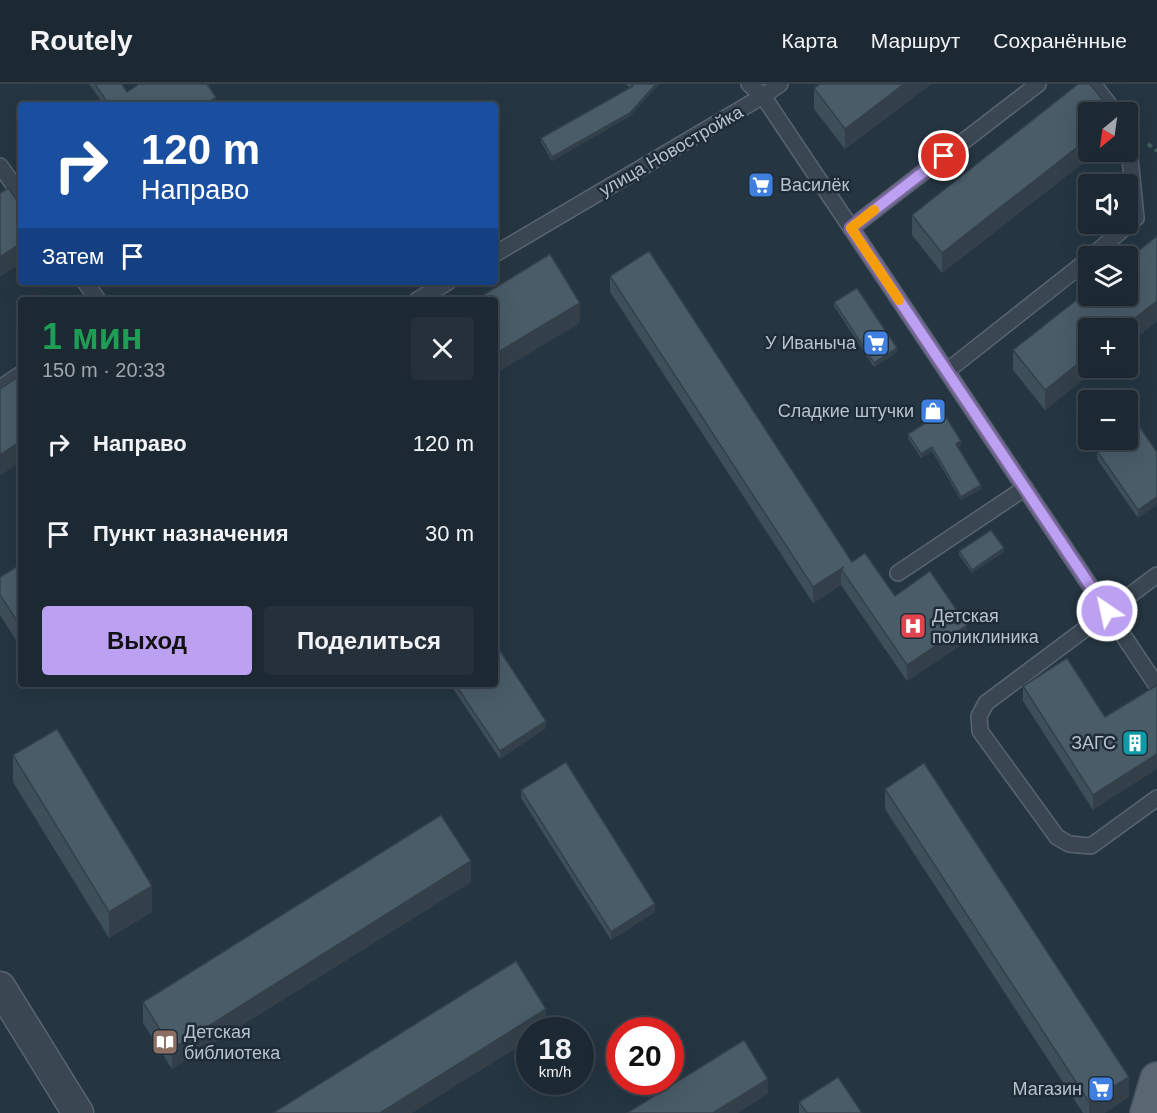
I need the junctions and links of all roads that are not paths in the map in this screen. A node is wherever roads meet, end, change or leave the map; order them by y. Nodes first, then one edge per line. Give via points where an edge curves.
1 (748, 84) edge
2 (780, 84) edge
3 (1038, 84) edge
4 (1093, 84) edge
5 (764, 96) junction
6 (1107, 102) edge
7 (1130, 162) edge
8 (0, 166) edge
9 (5, 184) edge
10 (18, 193) edge
11 (851, 228) junction
12 (1104, 246) edge
13 (498, 252) edge
14 (1078, 268) edge
15 (443, 285) edge
16 (422, 297) edge
17 (947, 371) junction
18 (18, 376) edge
19 (0, 388) edge
20 (1025, 488) junction
21 (898, 573) dead end
22 (1157, 575) edge
23 (1107, 611) junction
24 (1157, 686) edge
25 (1157, 798) edge
26 (0, 987) edge
27 (1157, 1079) edge
28 (78, 1113) edge
29 (1147, 1113) edge

1 - 5 lane
2 - 5 lane
3 - 11 lane
4 - 6 lane
5 - 11 lane, улица Новостройка
5 - 13 lane, улица Новостройка
7 - 12 lane via 1136,218
8 - 9 lane
9 - 10 lane
11 - 17 lane, улица Новостройка
14 - 17 lane
15 - 16 lane
17 - 20 lane, улица Новостройка
18 - 19 lane
20 - 21 lane
20 - 23 lane, улица Новостройка
22 - 23 lane
23 - 24 lane, улица Новостройка
23 - 25 lane via 986,703 979,716 980,731 1057,837 1069,844 1091,846
26 - 28 street
27 - 29 main road

